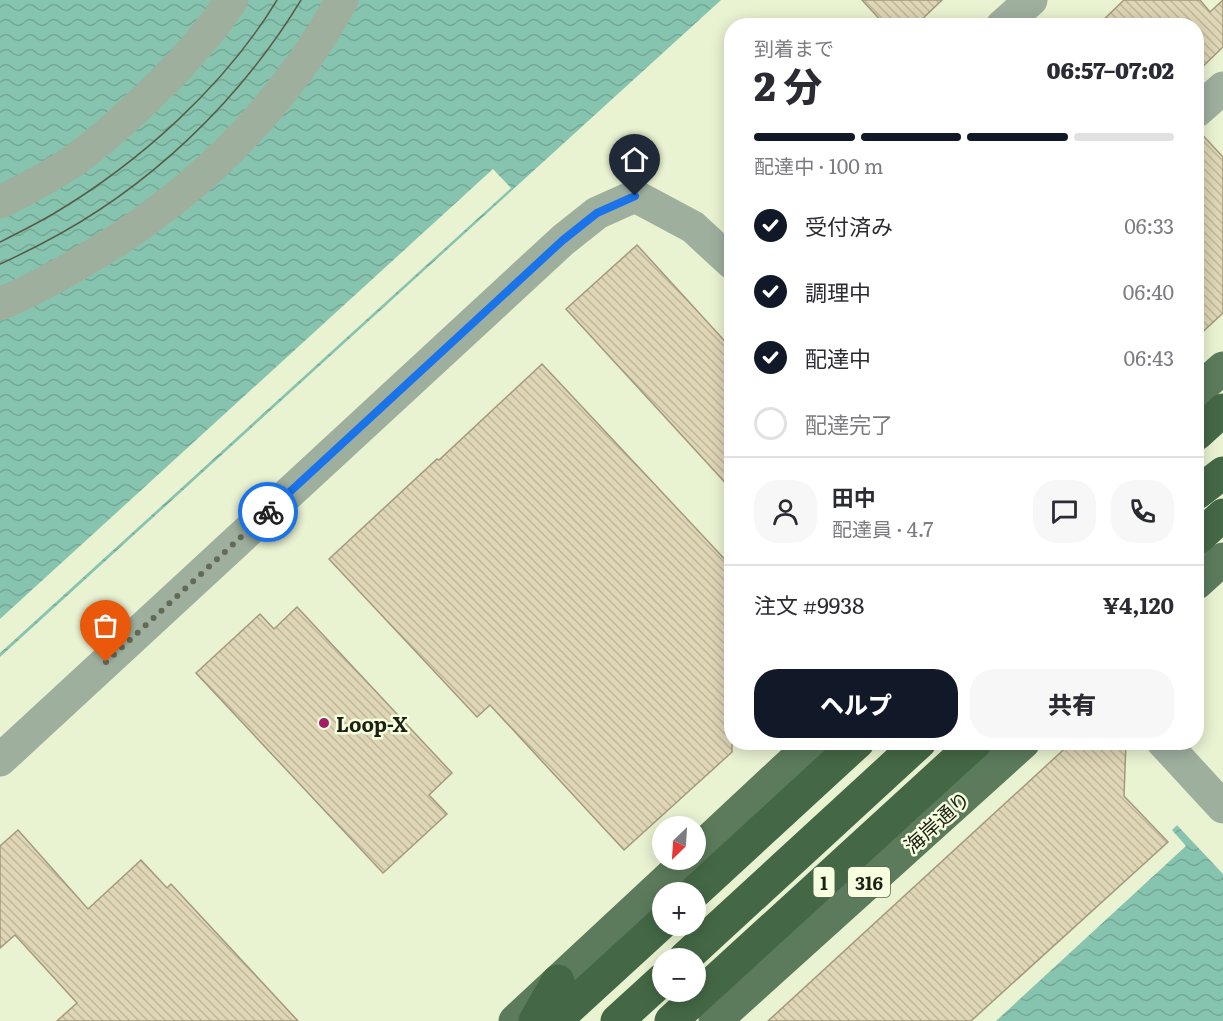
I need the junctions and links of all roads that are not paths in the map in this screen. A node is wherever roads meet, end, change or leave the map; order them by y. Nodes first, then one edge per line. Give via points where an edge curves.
1 (232, 0) edge
2 (342, 0) edge
3 (1031, 0) edge
4 (1011, 18) edge
5 (1223, 88) edge
6 (1204, 105) edge
7 (0, 202) edge
8 (724, 255) edge
9 (0, 304) edge
10 (1223, 368) edge
11 (1204, 385) edge
12 (1223, 408) edge
13 (1204, 417) edge
14 (1204, 427) edge
15 (1223, 473) edge
16 (1204, 488) edge
17 (1223, 515) edge
18 (1204, 533) edge
19 (1223, 559) edge
20 (1204, 577) edge
21 (805, 750) edge
22 (849, 750) edge
23 (911, 750) edge
24 (967, 750) edge
25 (1015, 750) edge
26 (1170, 750) edge
27 (0, 760) edge
28 (1217, 801) edge
29 (706, 843) edge
30 (677, 870) edge
31 (706, 882) edge
32 (652, 932) edge
33 (696, 948) edge
34 (558, 981) junction
35 (652, 989) edge
36 (515, 1021) edge
37 (535, 1021) edge
38 (555, 1021) edge
39 (617, 1021) edge
40 (671, 1021) edge
41 (715, 1021) edge

1 - 7 street via 183,63 112,130 72,161
2 - 9 street via 300,69 216,164 122,238
3 - 4 street
5 - 6 street
8 - 27 street via 693,227 635,196 597,213 563,240
10 - 11 main road
12 - 13 highway
12 - 14 highway
15 - 16 highway
17 - 18 highway
19 - 20 main road
21 - 29 main road
22 - 31 highway
23 - 33 highway
24 - 40 highway, 1
25 - 41 main road, 海岸通り / 316
26 - 28 street
30 - 34 main road
32 - 38 highway
34 - 36 main road
34 - 37 highway
35 - 39 highway

